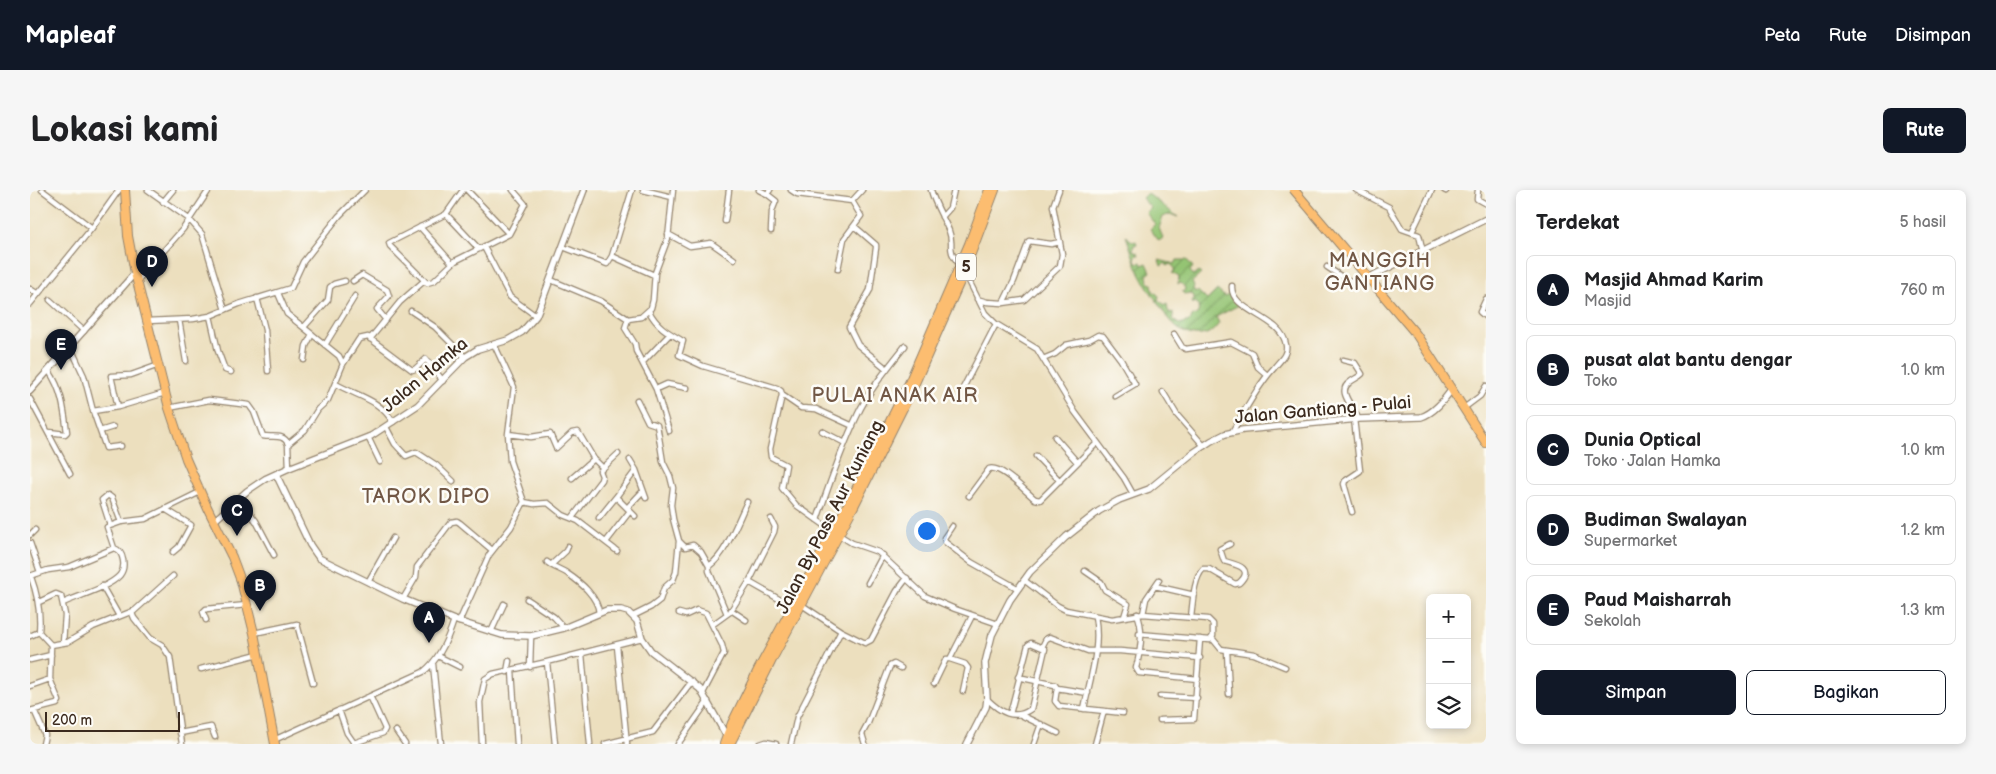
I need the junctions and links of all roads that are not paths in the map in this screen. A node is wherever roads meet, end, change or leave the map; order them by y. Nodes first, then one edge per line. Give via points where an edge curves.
1 (42, 190) edge
2 (119, 190) edge
3 (125, 190) edge
4 (148, 190) edge
5 (173, 190) edge
6 (209, 190) edge
7 (365, 190) edge
8 (463, 190) edge
9 (467, 190) edge
10 (584, 190) edge
11 (632, 190) edge
12 (643, 190) edge
13 (673, 190) edge
14 (729, 190) edge
15 (760, 190) edge
16 (791, 190) edge
17 (862, 190) edge
18 (931, 190) edge
19 (954, 190) edge
20 (989, 190) edge
21 (995, 190) edge
22 (1058, 190) edge
23 (1356, 190) edge
24 (1432, 190) edge
25 (1478, 190) edge
26 (516, 191) edge
27 (1296, 191) edge
28 (769, 192) edge
29 (672, 198) junction
30 (852, 201) junction
31 (163, 202) junction
32 (1486, 204) edge
33 (986, 206) junction
34 (446, 214) junction
35 (942, 217) junction
36 (1486, 219) edge
37 (190, 220) junction
38 (725, 221) dead end
39 (854, 226) junction
40 (92, 228) junction
41 (420, 228) junction
42 (772, 231) dead end
43 (1412, 232) junction
44 (509, 234) junction
45 (668, 234) junction
46 (1060, 242) junction
47 (563, 247) junction
48 (482, 248) junction
49 (1423, 252) junction
50 (612, 256) junction
51 (734, 259) dead end
52 (452, 263) junction
53 (960, 265) junction
54 (1327, 267) dead end
55 (838, 269) dead end
56 (135, 273) junction
57 (654, 275) junction
58 (963, 275) junction
59 (1368, 278) junction
60 (424, 280) junction
61 (551, 280) junction
62 (345, 281) dead end
63 (353, 281) dead end
64 (137, 282) junction
65 (1232, 286) dead end
66 (30, 289) edge
67 (278, 293) junction
68 (38, 294) junction
69 (355, 296) dead end
70 (257, 298) junction
71 (978, 298) junction
72 (1486, 299) edge
73 (50, 300) dead end
74 (1003, 303) junction
75 (30, 304) edge
76 (225, 310) junction
77 (411, 311) dead end
78 (649, 311) junction
79 (210, 316) junction
80 (536, 316) junction
81 (1486, 317) edge
82 (628, 319) junction
83 (179, 320) junction
84 (386, 320) junction
85 (147, 321) junction
86 (996, 324) junction
87 (304, 327) junction
88 (84, 330) junction
89 (935, 331) junction
90 (312, 334) junction
91 (670, 334) junction
92 (1174, 334) dead end
93 (370, 339) junction
94 (325, 344) junction
95 (494, 344) junction
96 (70, 346) junction
97 (905, 346) dead end
98 (466, 357) junction
99 (1043, 359) junction
100 (304, 360) dead end
101 (1343, 360) dead end
102 (186, 361) dead end
103 (643, 362) junction
104 (343, 364) junction
105 (159, 365) junction
106 (887, 369) junction
107 (49, 371) junction
108 (268, 371) dead end
109 (231, 372) dead end
110 (1267, 375) junction
111 (443, 381) junction
112 (336, 384) junction
113 (1486, 386) edge
114 (687, 388) dead end
115 (963, 388) dead end
116 (656, 389) junction
117 (1452, 389) junction
118 (30, 392) edge
119 (1163, 392) dead end
120 (165, 393) junction
121 (782, 395) junction
122 (1115, 396) dead end
123 (30, 399) edge
124 (637, 400) dead end
125 (118, 407) junction
126 (169, 408) junction
127 (1464, 408) junction
128 (93, 411) junction
129 (1356, 419) junction
130 (393, 422) junction
131 (853, 426) junction
132 (113, 427) dead end
133 (386, 427) junction
134 (100, 431) junction
135 (669, 431) dead end
136 (822, 431) dead end
137 (49, 432) junction
138 (1232, 432) junction
139 (508, 434) junction
140 (368, 437) junction
141 (1055, 437) dead end
142 (845, 443) junction
143 (1097, 443) junction
144 (1486, 443) edge
145 (288, 444) junction
146 (121, 446) dead end
147 (1204, 446) junction
148 (618, 454) dead end
149 (1036, 456) dead end
150 (594, 459) junction
151 (630, 460) dead end
152 (380, 462) dead end
153 (1077, 462) junction
154 (289, 468) junction
155 (603, 468) junction
156 (636, 470) junction
157 (70, 474) dead end
158 (276, 474) junction
159 (572, 478) dead end
160 (453, 481) dead end
161 (1060, 481) junction
162 (644, 491) junction
163 (200, 492) junction
164 (1133, 494) junction
165 (969, 496) dead end
166 (616, 497) junction
167 (646, 498) dead end
168 (239, 499) junction
169 (524, 502) junction
170 (747, 502) dead end
171 (165, 509) junction
172 (628, 510) junction
173 (1352, 512) dead end
174 (636, 516) dead end
175 (572, 518) junction
176 (599, 518) dead end
177 (771, 520) dead end
178 (817, 520) junction
179 (214, 521) junction
180 (121, 522) junction
181 (110, 526) junction
182 (952, 526) dead end
183 (35, 530) dead end
184 (30, 535) edge
185 (835, 537) junction
186 (393, 538) dead end
187 (679, 539) junction
188 (606, 542) junction
189 (30, 544) edge
190 (1230, 544) dead end
191 (568, 546) dead end
192 (114, 548) junction
193 (492, 550) junction
194 (617, 551) dead end
195 (174, 552) dead end
196 (274, 555) dead end
197 (883, 555) junction
198 (709, 566) junction
199 (40, 572) junction
200 (1085, 572) dead end
201 (173, 576) dead end
202 (31, 577) edge
203 (907, 578) junction
204 (1024, 580) junction
205 (1159, 580) dead end
206 (368, 582) junction
207 (749, 582) junction
208 (868, 583) dead end
209 (102, 586) junction
210 (1155, 586) junction
211 (1017, 588) junction
212 (1194, 595) junction
213 (403, 599) junction
214 (527, 599) dead end
215 (39, 602) junction
216 (63, 602) junction
217 (504, 604) dead end
218 (802, 604) junction
219 (247, 605) junction
220 (793, 607) junction
221 (133, 611) junction
222 (730, 612) junction
223 (599, 613) junction
224 (679, 613) dead end
225 (1140, 614) junction
226 (119, 616) junction
227 (634, 616) junction
228 (972, 616) junction
229 (1095, 616) junction
230 (1124, 617) junction
231 (1191, 617) junction
232 (206, 620) dead end
233 (746, 620) dead end
234 (456, 621) junction
235 (998, 624) junction
236 (712, 625) junction
237 (564, 628) junction
238 (841, 631) junction
239 (39, 632) junction
240 (491, 632) junction
241 (254, 633) junction
242 (1140, 634) junction
243 (30, 636) edge
244 (531, 636) junction
245 (642, 638) junction
246 (1212, 638) junction
247 (1200, 639) junction
248 (63, 643) junction
249 (51, 645) junction
250 (617, 646) junction
251 (1042, 647) junction
252 (1096, 651) junction
253 (1227, 651) junction
254 (1140, 653) junction
255 (258, 654) junction
256 (582, 654) junction
257 (51, 655) junction
258 (771, 655) junction
259 (438, 656) junction
260 (950, 658) junction
261 (1200, 658) junction
262 (30, 660) edge
263 (509, 661) dead end
264 (547, 662) junction
265 (433, 664) junction
266 (460, 667) dead end
267 (530, 667) junction
268 (1285, 667) dead end
269 (901, 668) dead end
270 (201, 669) dead end
271 (509, 672) junction
272 (1018, 677) junction
273 (50, 679) junction
274 (1198, 679) junction
275 (692, 681) junction
276 (1039, 682) junction
277 (313, 683) dead end
278 (934, 684) dead end
279 (30, 686) edge
280 (1057, 688) junction
281 (963, 691) dead end
282 (703, 693) junction
283 (1088, 693) junction
284 (1229, 694) dead end
285 (370, 696) junction
286 (1160, 696) dead end
287 (1197, 698) junction
288 (987, 699) junction
289 (708, 701) junction
290 (1084, 709) junction
291 (32, 710) edge
292 (339, 710) junction
293 (1104, 711) junction
294 (1123, 713) dead end
295 (1010, 714) junction
296 (1020, 714) junction
297 (1160, 720) dead end
298 (1041, 724) junction
299 (396, 731) dead end
300 (180, 733) junction
301 (1058, 733) dead end
302 (215, 737) dead end
303 (275, 742) edge
304 (627, 742) edge
305 (729, 742) edge
306 (43, 744) edge
307 (182, 744) edge
308 (405, 744) edge
309 (441, 744) edge
310 (482, 744) edge
311 (517, 744) edge
312 (555, 744) edge
313 (590, 744) edge
314 (605, 744) edge
315 (678, 744) edge
316 (760, 744) edge
317 (776, 744) edge
318 (791, 744) edge
319 (865, 744) edge
320 (967, 744) edge
321 (1034, 744) edge
322 (1095, 744) edge

1 - 40 street
2 - 40 street
3 - 56 highway
4 - 31 street
5 - 31 street
6 - 37 street
7 - 67 street via 339,216 304,262 292,286
8 - 34 street
9 - 44 street
10 - 47 street, Jalan Hamka
11 - 50 street
12 - 29 street
13 - 29 street
14 - 38 street
15 - 28 street
16 - 30 street via 797,194
17 - 30 street
18 - 35 street
19 - 35 street via 950,208
20 - 33 highway, Jalan By Pass Aur Kuniang / 5
21 - 33 highway, Jalan By Pass Aur Kuniang / 5
22 - 46 street via 1053,206
23 - 43 street via 1389,207 1402,229
24 - 43 street
25 - 32 street via 1477,199
26 - 44 street via 525,204
27 - 59 highway
28 - 42 street via 776,201 772,211
29 - 45 street
30 - 39 street via 861,216
31 - 37 street
33 - 53 highway, Jalan By Pass Aur Kuniang / 5
33 - 58 highway, Jalan By Pass Aur Kuniang / 5
34 - 41 street
34 - 48 street
35 - 53 street via 950,235 952,255
36 - 49 street
37 - 64 street
37 - 76 street via 204,238
39 - 55 street via 843,242
39 - 106 street via 876,248 870,290 849,327 858,345
40 - 68 street
41 - 52 street
41 - 60 street via 389,245
43 - 49 street via 1419,235
44 - 48 street
45 - 51 street via 690,246 711,243
45 - 57 street
46 - 74 street via 1060,266 1029,297
46 - 74 street via 1029,241
47 - 50 street via 607,264
47 - 61 street, Jalan Hamka
48 - 52 street
48 - 80 street via 510,297
49 - 59 street
50 - 57 street
52 - 60 street via 434,282
53 - 89 highway, Jalan By Pass Aur Kuniang / 5
54 - 59 street via 1342,278 1357,283
56 - 64 highway
56 - 88 street
57 - 78 street
58 - 71 street
58 - 89 highway, Jalan By Pass Aur Kuniang / 5
59 - 117 highway via 1416,334
60 - 84 street
61 - 80 street, Jalan Hamka
61 - 82 street via 600,301
62 - 87 street via 330,287 328,300
63 - 84 street via 362,275 387,290 389,296 377,309
64 - 85 highway
65 - 110 street via 1232,292 1246,309 1272,323 1286,343 1284,356
66 - 68 street
67 - 70 street
67 - 87 street via 284,310
68 - 75 street
69 - 94 street
70 - 76 street
70 - 108 street via 265,330
71 - 74 street
71 - 86 street via 985,313
72 - 81 street via 1480,312
73 - 88 street
76 - 79 street
77 - 98 street via 435,327
78 - 82 street
78 - 91 street
79 - 83 street
79 - 109 street via 225,370
80 - 95 street, Jalan Hamka via 522,332
82 - 103 street via 625,328
83 - 85 street
83 - 102 street
84 - 93 street
85 - 105 highway
86 - 99 street via 1034,346
86 - 115 street
87 - 90 street
88 - 96 street
89 - 185 highway, Jalan By Pass Aur Kuniang / 5 via 912,390
90 - 94 street
90 - 100 street
91 - 103 street
91 - 121 street via 684,342 679,353 682,356 703,366 777,388
92 - 110 street via 1186,349 1234,343 1252,353 1258,367
93 - 104 street via 359,339
93 - 111 street via 412,370 426,359
94 - 104 street
95 - 98 street, Jalan Hamka
95 - 139 street via 514,388
96 - 107 street
96 - 128 street via 84,376
97 - 106 street
98 - 111 street, Jalan Hamka
99 - 122 street via 1066,344 1103,336 1135,384
99 - 143 street
101 - 129 street via 1355,363 1362,374 1347,383 1345,389
103 - 116 street
104 - 112 street
105 - 120 highway
105 - 125 street via 131,375 111,376
106 - 131 street
107 - 118 street
107 - 137 street via 62,398 67,432
110 - 138 street
111 - 130 street, Jalan Hamka via 418,405
112 - 130 street via 378,403
112 - 145 street via 308,427
113 - 127 street via 1480,396
114 - 116 street via 666,384
116 - 135 street
117 - 127 highway
117 - 129 street, Jalan Gantiang - Pulai via 1426,416
119 - 147 street via 1176,415
120 - 125 street
120 - 126 highway
121 - 131 street via 801,408 816,409
121 - 178 street via 770,453 786,465 784,492
123 - 137 street
124 - 187 street via 648,422 656,423 658,427 663,462 672,479 672,510
125 - 128 street
126 - 145 street via 208,400 249,406 263,436 282,437
126 - 163 highway
127 - 144 highway
128 - 134 street
129 - 138 street, Jalan Gantiang - Pulai
129 - 173 street via 1360,470 1344,484
130 - 133 street, Jalan Hamka
131 - 142 street
132 - 134 street
133 - 140 street, Jalan Hamka
133 - 160 street via 406,456 416,452
134 - 146 street via 106,448
136 - 142 street
137 - 157 street
138 - 147 street, Jalan Gantiang - Pulai
139 - 150 street via 531,437 550,434 556,448 572,433 578,432
139 - 169 street via 510,461
140 - 152 street
140 - 154 street, Jalan Hamka
141 - 153 street
142 - 178 street
143 - 153 street
143 - 164 street
145 - 154 street
147 - 164 street, Jalan Gantiang - Pulai via 1157,485
148 - 155 street
149 - 161 street
150 - 155 street
150 - 159 street
151 - 156 street
153 - 161 street
154 - 158 street, Jalan Hamka
155 - 175 street via 601,480
156 - 162 street
156 - 166 street
158 - 168 street, Jalan Hamka
158 - 206 street via 315,553
161 - 165 street via 1043,499 1038,500 993,468
162 - 167 street
162 - 172 street
163 - 171 street
163 - 179 highway
164 - 204 street, Jalan Gantiang - Pulai via 1081,524
166 - 172 street
166 - 176 street
168 - 179 street, Jalan Hamka
168 - 196 street via 256,521
169 - 175 street via 548,503
169 - 193 street via 511,527
170 - 198 street via 726,546
171 - 180 street via 145,519
171 - 195 street via 191,524
172 - 174 street
172 - 188 street
175 - 188 street
177 - 207 street via 774,532
178 - 185 street
179 - 219 highway via 237,568
180 - 181 street
180 - 181 street via 108,495 102,500
181 - 192 street via 107,527
182 - 211 street via 944,538 945,542 971,562
183 - 184 street
185 - 197 street
185 - 218 highway, Jalan By Pass Aur Kuniang
185 - 220 highway, Jalan By Pass Aur Kuniang
186 - 206 street
187 - 198 street via 685,547 694,546
187 - 227 street via 676,572 672,580 664,588 660,600
188 - 194 street
189 - 199 street
190 - 212 street via 1220,549 1224,561 1241,566 1244,578 1235,584 1209,569 1203,569
191 - 223 street via 549,564 567,573 590,595 598,605
192 - 199 street via 69,568
192 - 209 street via 123,558 122,572
193 - 213 street via 460,523 451,522 417,567 416,577
193 - 234 street
197 - 203 street
197 - 208 street
198 - 222 street
199 - 202 street
200 - 230 street via 1128,604
201 - 221 street
202 - 215 street
203 - 228 street via 925,596
203 - 238 street via 871,640 861,642
204 - 211 street, Jalan Gantiang - Pulai
204 - 229 street via 1062,608
205 - 210 street
206 - 213 street
207 - 220 street
207 - 222 street
209 - 216 street
209 - 226 street
210 - 212 street
210 - 225 street
211 - 235 street, Jalan Gantiang - Pulai
212 - 231 street
213 - 234 street
214 - 237 street via 554,616
215 - 216 street via 56,594
215 - 239 street
216 - 248 street
217 - 240 street
218 - 238 street
218 - 258 highway, Jalan By Pass Aur Kuniang
219 - 232 street via 206,609 203,612
219 - 241 highway
220 - 258 highway, Jalan By Pass Aur Kuniang
221 - 226 street
221 - 300 street via 134,618 150,638 168,653
222 - 233 street
222 - 236 street
223 - 227 street via 621,610
223 - 237 street
224 - 236 street via 686,615 702,611
225 - 230 street
225 - 231 street
225 - 242 street
226 - 248 street
227 - 245 street
228 - 235 street
228 - 260 street
229 - 230 street
229 - 252 street via 1098,633
231 - 246 street via 1211,620
234 - 240 street
234 - 259 street
235 - 288 street, Jalan Gantiang - Pulai via 985,663
236 - 282 street via 724,653
237 - 244 street
238 - 318 street via 797,717
239 - 243 street
239 - 249 street
240 - 244 street
241 - 255 highway
241 - 277 street via 297,624
242 - 247 street
242 - 254 street
244 - 267 street
245 - 250 street
245 - 275 street via 651,652
246 - 247 street
246 - 253 street via 1219,648
247 - 261 street
248 - 249 street
249 - 257 street
250 - 256 street
250 - 304 street
251 - 252 street via 1050,638
251 - 272 street via 1028,645
251 - 276 street via 1046,652
252 - 254 street
252 - 283 street
253 - 268 street via 1254,654
253 - 284 street
254 - 261 street
254 - 274 street via 1138,673
255 - 270 street
255 - 303 highway
256 - 264 street
256 - 313 street
257 - 262 street
257 - 273 street
258 - 305 highway, Jalan By Pass Aur Kuniang
259 - 265 street
259 - 266 street
260 - 278 street via 946,659
260 - 281 street via 968,668
261 - 274 street
263 - 271 street
264 - 267 street
264 - 312 street
265 - 285 street via 423,672
265 - 309 street
267 - 271 street
269 - 319 street via 894,664 890,666 862,734
271 - 310 street via 487,677 483,684 480,702
271 - 311 street
272 - 276 street
272 - 295 street
273 - 279 street
273 - 291 street via 59,702
274 - 287 street
275 - 282 street
275 - 304 street via 656,729
276 - 280 street
276 - 296 street via 1033,707
280 - 283 street
280 - 290 street via 1054,699 1057,704
282 - 289 street
283 - 290 street
285 - 292 street
285 - 292 street via 383,733 354,743
286 - 287 street
287 - 297 street via 1194,719
288 - 295 street via 999,711
288 - 320 street, Jalan Gantiang - Pulai
289 - 305 street
289 - 315 street
290 - 293 street
291 - 306 street via 45,735
292 - 303 street
293 - 294 street
293 - 322 street
295 - 296 street
296 - 298 street
298 - 301 street
298 - 321 street
299 - 308 street
300 - 302 street via 211,727
300 - 307 street
304 - 314 street
316 - 317 street

